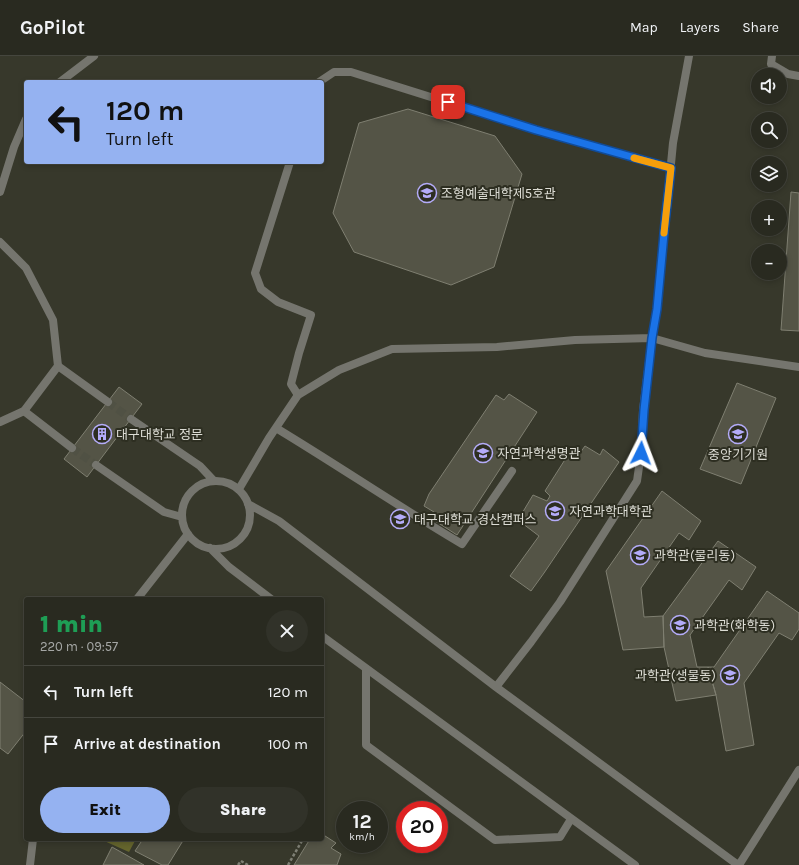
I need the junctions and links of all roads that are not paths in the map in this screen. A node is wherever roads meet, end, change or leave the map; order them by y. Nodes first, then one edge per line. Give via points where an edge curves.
1 (94, 56) edge
2 (689, 56) edge
3 (772, 56) edge
4 (799, 76) edge
5 (63, 80) edge
6 (322, 80) edge
7 (24, 124) edge
8 (289, 164) edge
9 (671, 168) junction
10 (0, 192) edge
11 (0, 242) edge
12 (652, 338) junction
13 (58, 366) junction
14 (799, 367) edge
15 (298, 395) junction
16 (108, 402) tunnel mouth
17 (24, 412) junction
18 (131, 420) tunnel mouth
19 (0, 422) edge
20 (276, 428) junction
21 (72, 448) tunnel mouth
22 (96, 465) tunnel mouth
23 (512, 471) dead end
24 (214, 481) junction
25 (239, 489) junction
26 (248, 504) junction
27 (182, 517) junction
28 (188, 534) junction
29 (210, 548) junction
30 (139, 597) edge
31 (269, 597) edge
32 (324, 638) edge
33 (366, 669) junction
34 (496, 687) junction
35 (799, 770) edge
36 (571, 818) junction
37 (33, 841) edge
38 (30, 865) edge
39 (635, 865) edge
40 (738, 865) edge

1 - 5 street
2 - 9 street
3 - 4 street via 771,64 788,74
6 - 9 street via 334,72 350,72 536,130
7 - 10 street
8 - 15 street via 255,273 261,289 278,302 311,315 291,384
9 - 12 street
11 - 13 street via 26,268 53,320
12 - 14 street via 705,353
12 - 15 street via 575,340 497,347 392,349 338,370
12 - 34 street via 637,481 560,602
13 - 16 street
13 - 17 street
15 - 20 street
17 - 19 street
17 - 21 street
18 - 24 street via 200,466
20 - 23 street via 462,544
20 - 25 street
22 - 27 street via 164,512
24 - 25 street via 223,481
24 - 27 street via 191,492 183,508
25 - 26 street
26 - 29 street via 250,521 242,537 227,547
26 - 34 street via 279,521
27 - 28 street
28 - 29 street via 201,545
28 - 30 street
29 - 31 street via 229,568
32 - 33 street
33 - 36 street
33 - 36 street via 366,745 495,840 560,837
34 - 40 street
35 - 40 street
36 - 39 street
37 - 38 street

